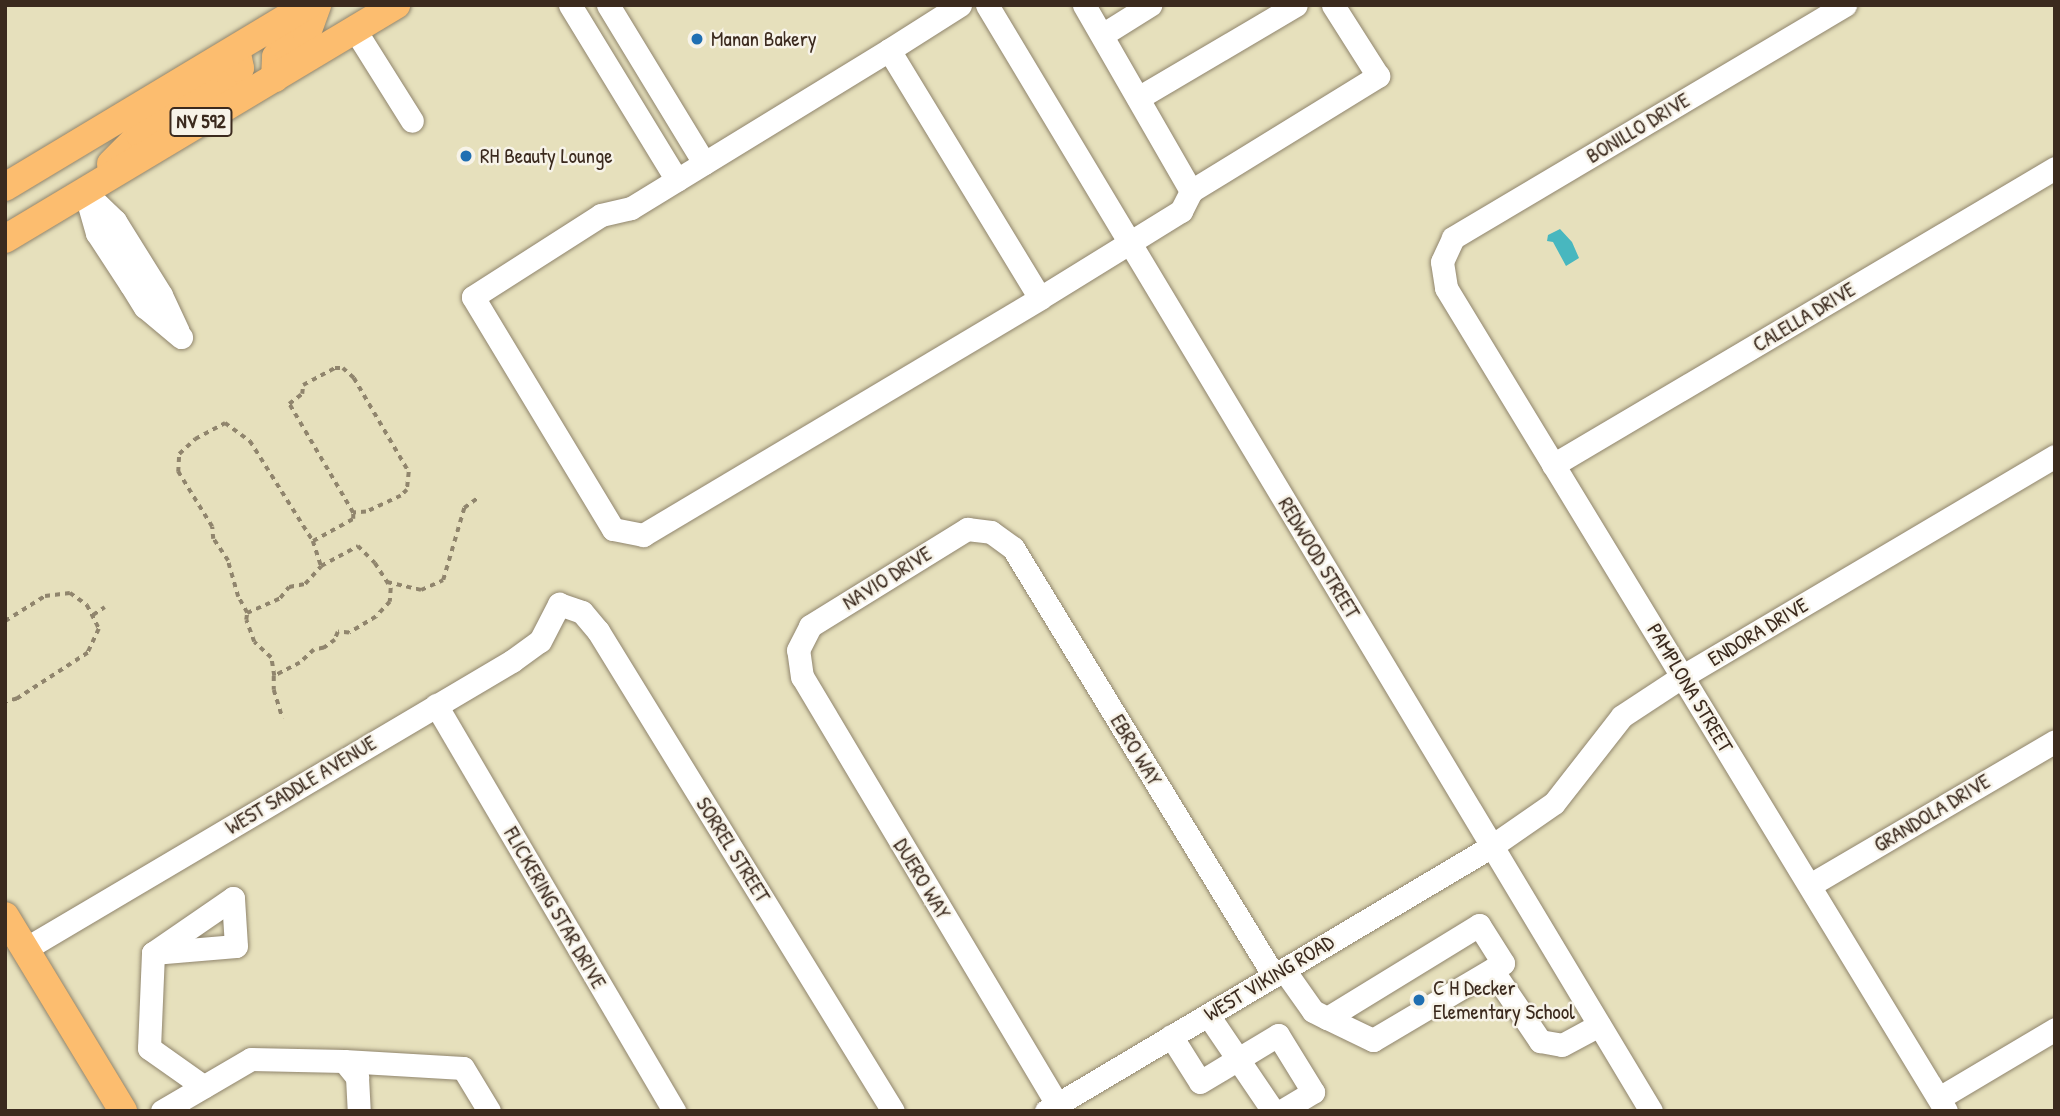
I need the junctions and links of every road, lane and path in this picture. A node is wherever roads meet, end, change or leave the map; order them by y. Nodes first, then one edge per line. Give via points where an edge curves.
1 (308, 5) edge
2 (317, 5) edge
3 (396, 5) edge
4 (570, 5) edge
5 (608, 5) edge
6 (960, 5) edge
7 (987, 5) edge
8 (1084, 5) edge
9 (1150, 5) edge
10 (1296, 5) edge
11 (1334, 5) edge
12 (1845, 5) edge
13 (355, 30) junction
14 (1102, 36) junction
15 (236, 50) junction
16 (889, 50) junction
17 (275, 78) junction
18 (1138, 98) junction
19 (412, 121) dead end
20 (704, 163) junction
21 (2055, 168) edge
22 (677, 180) junction
23 (5, 187) edge
24 (85, 191) junction
25 (1191, 191) junction
26 (5, 239) edge
27 (1130, 243) junction
28 (1442, 262) joint
29 (1041, 298) junction
30 (2055, 456) edge
31 (1553, 465) junction
32 (478, 498) dead end
33 (353, 513) junction
34 (991, 532) joint
35 (313, 541) junction
36 (321, 566) junction
37 (387, 582) junction
38 (559, 604) joint
39 (105, 607) dead end
40 (247, 613) junction
41 (93, 615) junction
42 (5, 621) edge
43 (798, 650) joint
44 (274, 676) junction
45 (1683, 676) junction
46 (5, 702) edge
47 (436, 705) junction
48 (284, 719) dead end
49 (2055, 741) edge
50 (1492, 846) junction
51 (1810, 885) junction
52 (5, 916) edge
53 (25, 949) junction
54 (153, 953) dead end
55 (1492, 970) junction
56 (1279, 973) junction
57 (1208, 1015) junction
58 (1327, 1018) junction
59 (1599, 1025) junction
60 (2055, 1030) edge
61 (1171, 1036) junction
62 (1238, 1060) junction
63 (344, 1061) junction
64 (204, 1087) junction
65 (1942, 1105) edge
66 (1051, 1107) edge
67 (123, 1111) edge
68 (162, 1111) edge
69 (359, 1111) edge
70 (489, 1111) edge
71 (674, 1111) edge
72 (893, 1111) edge
73 (1273, 1111) edge
74 (1281, 1111) edge
75 (1651, 1111) edge

1 - 15 main road, NV 592
2 - 17 main road via 307,33 284,46 276,57
3 - 13 main road, NV 592
4 - 22 street
5 - 20 street
6 - 16 street
7 - 27 street, REDWOOD STREET
8 - 14 street
9 - 14 street
10 - 18 street
11 - 25 street via 1378,76
12 - 28 street, BONILLO DRIVE via 1453,238
13 - 17 main road, NV 592
13 - 19 street
14 - 18 street
15 - 23 main road, NV 592
15 - 24 main road via 240,68 231,79 139,135
16 - 20 street
16 - 29 street
17 - 24 main road, NV 592
18 - 25 street
20 - 22 street
21 - 31 street, CALELLA DRIVE
22 - 29 street via 631,208 601,215 472,297 613,529 643,535
24 - 24 street via 97,233 145,307 181,337 115,221
24 - 26 main road, NV 592
25 - 27 street via 1181,211
27 - 29 street
27 - 50 street, REDWOOD STREET
28 - 31 street, PAMPLONA STREET via 1446,288
30 - 45 street, ENDORA DRIVE
31 - 45 street, PAMPLONA STREET
32 - 37 path via 464,508 443,580 421,590
33 - 33 path via 289,404 302,394 303,385 335,368 354,377 409,472 407,490 401,496
33 - 35 path via 353,519
34 - 43 street, NAVIO DRIVE via 967,530 944,543 810,626
34 - 56 street, EBRO WAY via 1013,548
35 - 36 path
35 - 40 path via 250,441 239,431 225,423 184,448 178,472 212,527
36 - 37 path via 358,546
36 - 40 path via 305,584 289,587 280,598
37 - 44 path via 393,594 382,613 349,633 338,632 324,649 314,650
38 - 47 street, WEST SADDLE AVENUE via 540,641
38 - 72 street, SORREL STREET via 582,612 598,631
39 - 41 path
40 - 44 path via 254,642 271,658
41 - 42 path via 82,600 58,593 38,599
41 - 46 path via 99,629 88,653 17,699
43 - 66 street, DUERO WAY via 802,677
44 - 48 path
45 - 50 street, ENDORA DRIVE via 1622,716 1554,803
45 - 51 street, PAMPLONA STREET
47 - 53 street, WEST SADDLE AVENUE
47 - 71 street, FLICKERING STAR DRIVE
49 - 51 street, GRANDOLA DRIVE
50 - 56 street, WEST VIKING ROAD
50 - 59 street, REDWOOD STREET
51 - 65 street, PAMPLONA STREET
52 - 53 main road
53 - 67 main road
54 - 64 street via 149,1048
55 - 58 street, EBRO WAY via 1373,1040
55 - 58 street via 1503,963 1479,925
55 - 59 street via 1540,1041 1562,1045
56 - 57 street, WEST VIKING ROAD
56 - 58 street, EBRO WAY via 1313,1011
57 - 61 street, WEST VIKING ROAD
57 - 62 street
59 - 75 street, REDWOOD STREET
60 - 65 street
61 - 62 street via 1200,1082
61 - 66 street, WEST VIKING ROAD
62 - 73 street
62 - 74 street via 1278,1035 1313,1092
63 - 64 street via 251,1059
63 - 69 street via 357,1077
63 - 70 street via 463,1068
64 - 68 street

